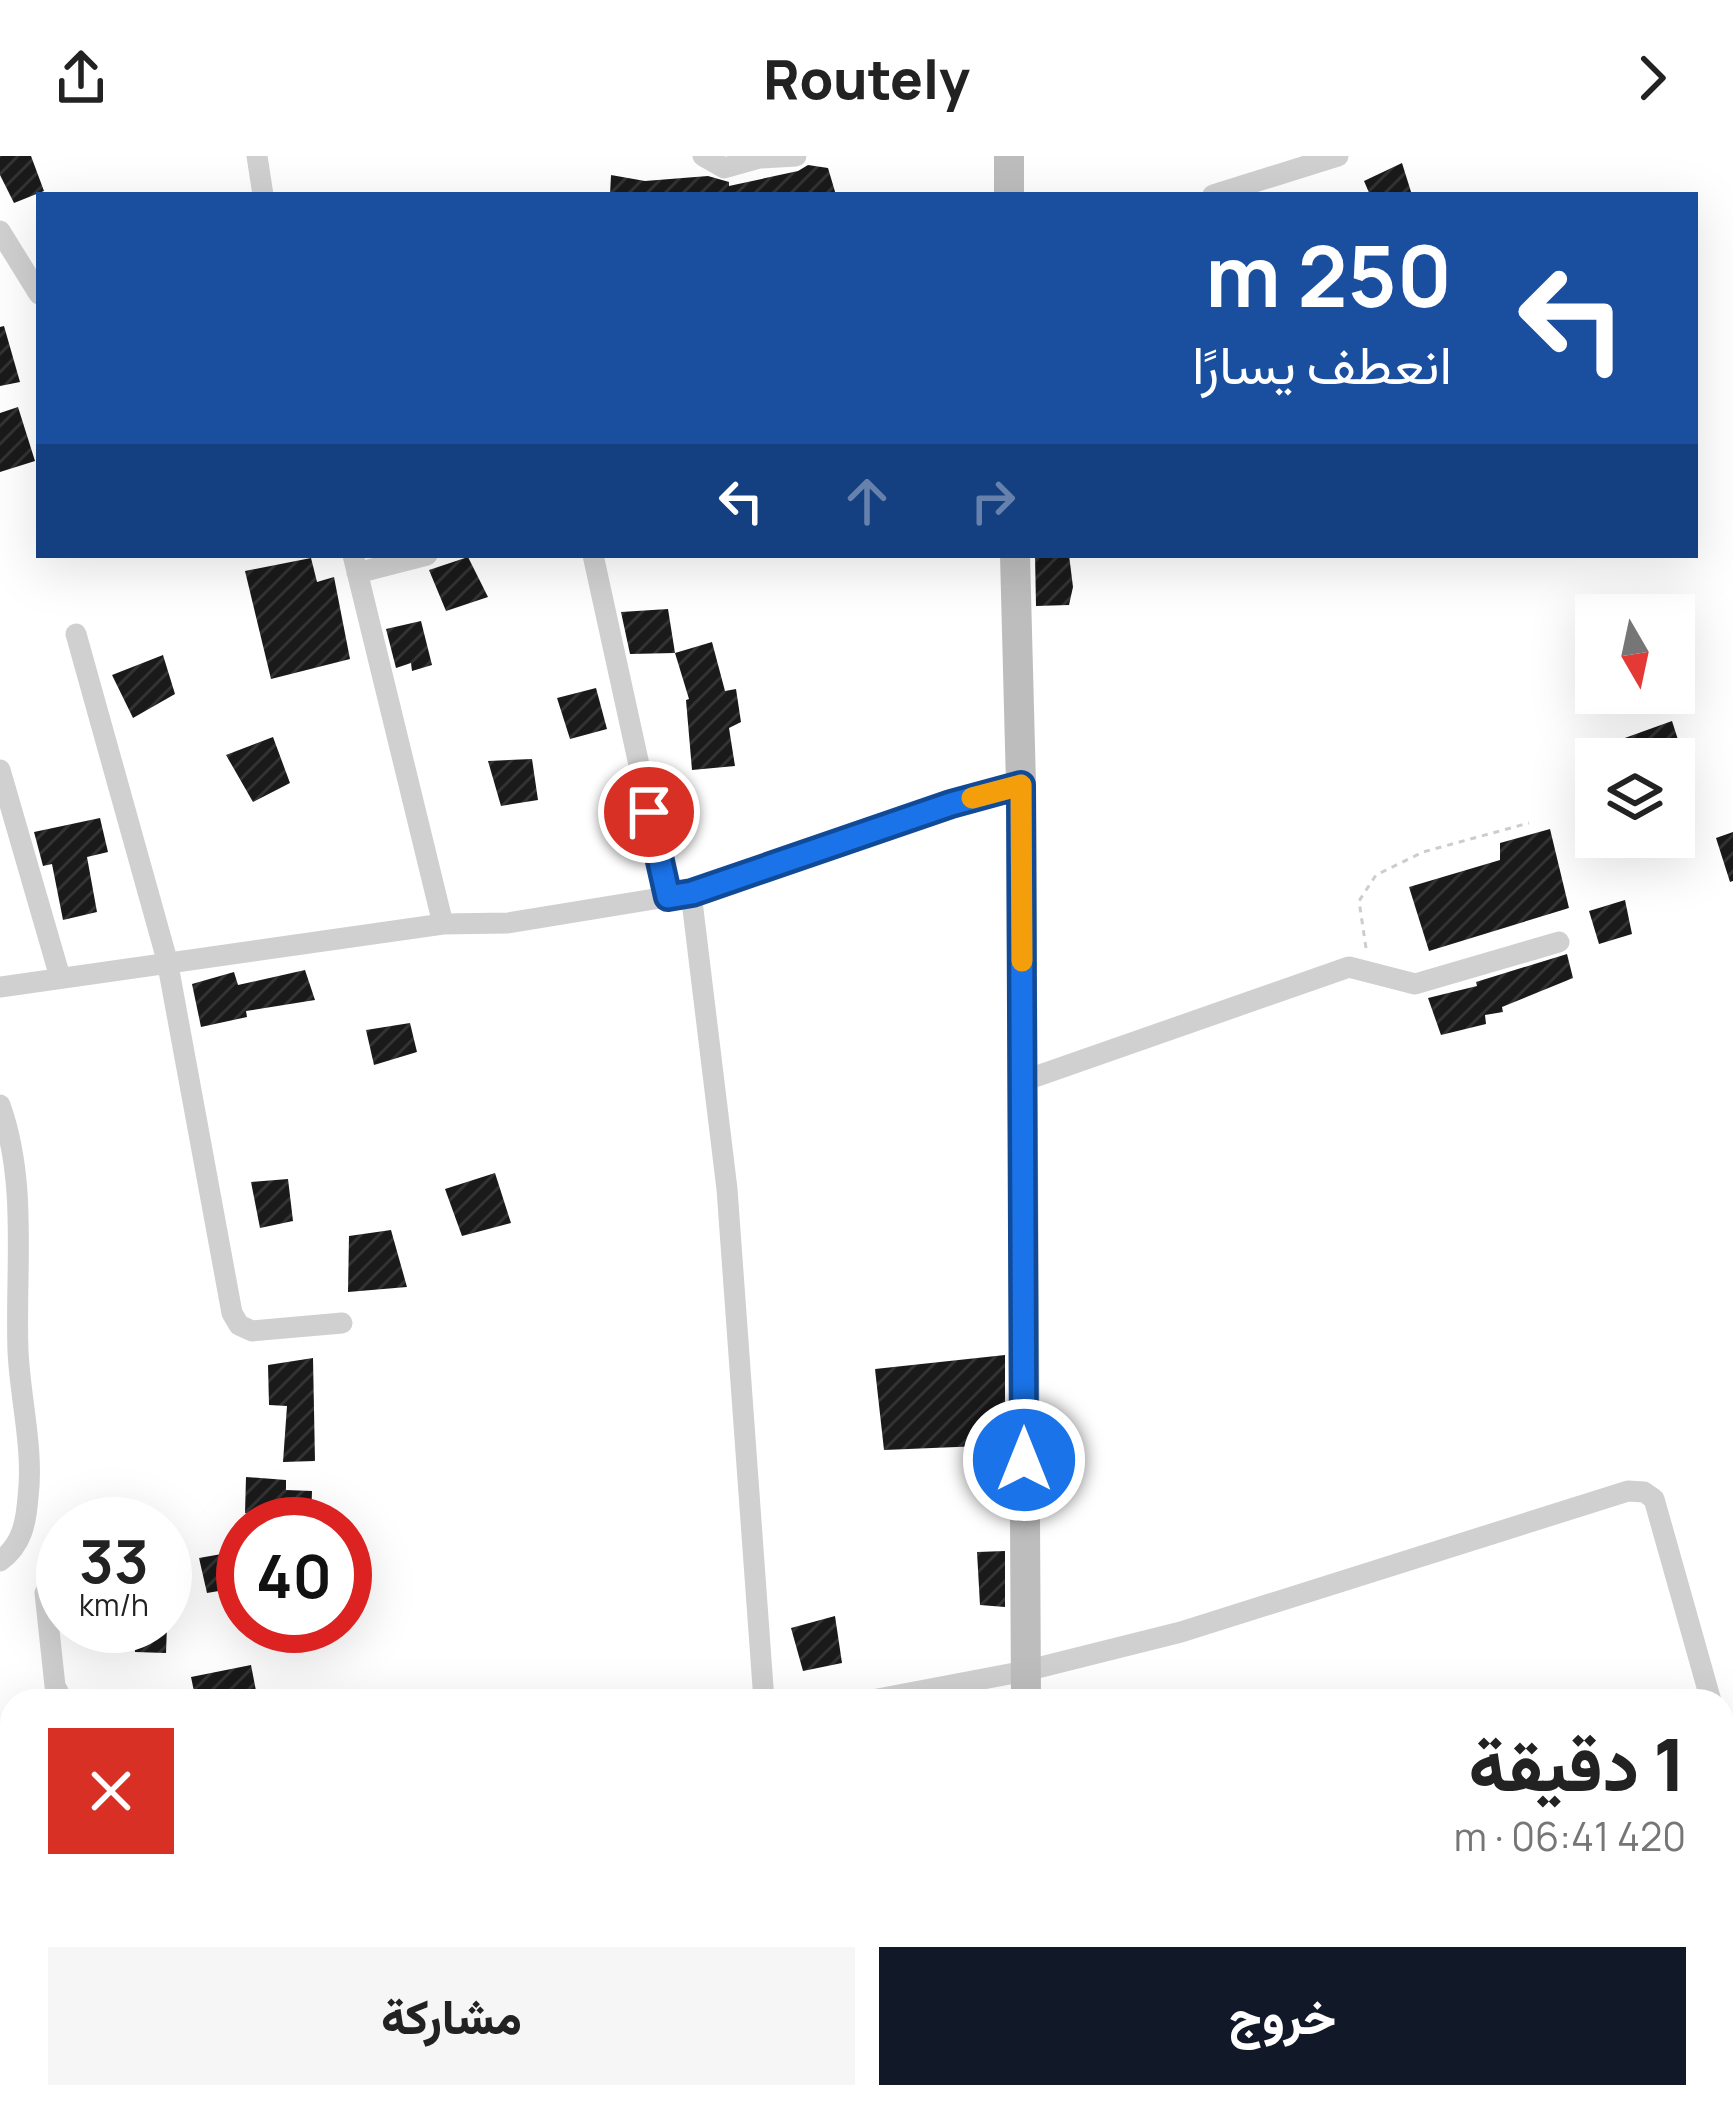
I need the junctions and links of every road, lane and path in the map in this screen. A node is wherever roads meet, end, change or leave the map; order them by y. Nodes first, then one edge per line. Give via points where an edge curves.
1 (257, 156) edge
2 (703, 156) edge
3 (796, 156) edge
4 (1009, 156) edge
5 (1338, 156) edge
6 (263, 192) edge
7 (1009, 192) edge
8 (1224, 192) edge
9 (0, 231) edge
10 (36, 289) edge
11 (403, 558) edge
12 (594, 558) edge
13 (1015, 558) edge
14 (355, 564) edge
15 (76, 634) dead end
16 (0, 770) edge
17 (1021, 785) junction
18 (1529, 823) dead end
19 (692, 893) junction
20 (668, 897) junction
21 (443, 924) junction
22 (1558, 942) dead end
23 (167, 960) junction
24 (1349, 967) junction
25 (60, 977) junction
26 (0, 987) edge
27 (1023, 1082) junction
28 (0, 1105) edge
29 (342, 1323) dead end
30 (0, 1562) edge
31 (51, 1653) edge
32 (1025, 1686) edge
33 (57, 1689) edge
34 (763, 1689) edge
35 (993, 1689) edge
36 (1708, 1689) edge

1 - 6 street
2 - 3 street via 724,168
4 - 7 street
5 - 8 street
9 - 10 street
11 - 14 street
12 - 20 street
13 - 17 street
14 - 21 street
15 - 23 street
16 - 25 street
17 - 19 street
17 - 27 street
18 - 24 path via 1423,851 1376,875 1359,901 1366,950
19 - 20 street
19 - 34 street via 727,1189
20 - 21 street via 508,923
21 - 23 street
22 - 24 street via 1415,984
23 - 25 street
23 - 29 street via 232,1313 252,1331
24 - 27 street
25 - 26 street
27 - 32 street
28 - 30 street via 15,1175 29,1491 21,1538
31 - 33 street
32 - 35 street
32 - 36 street via 1628,1491 1654,1499

